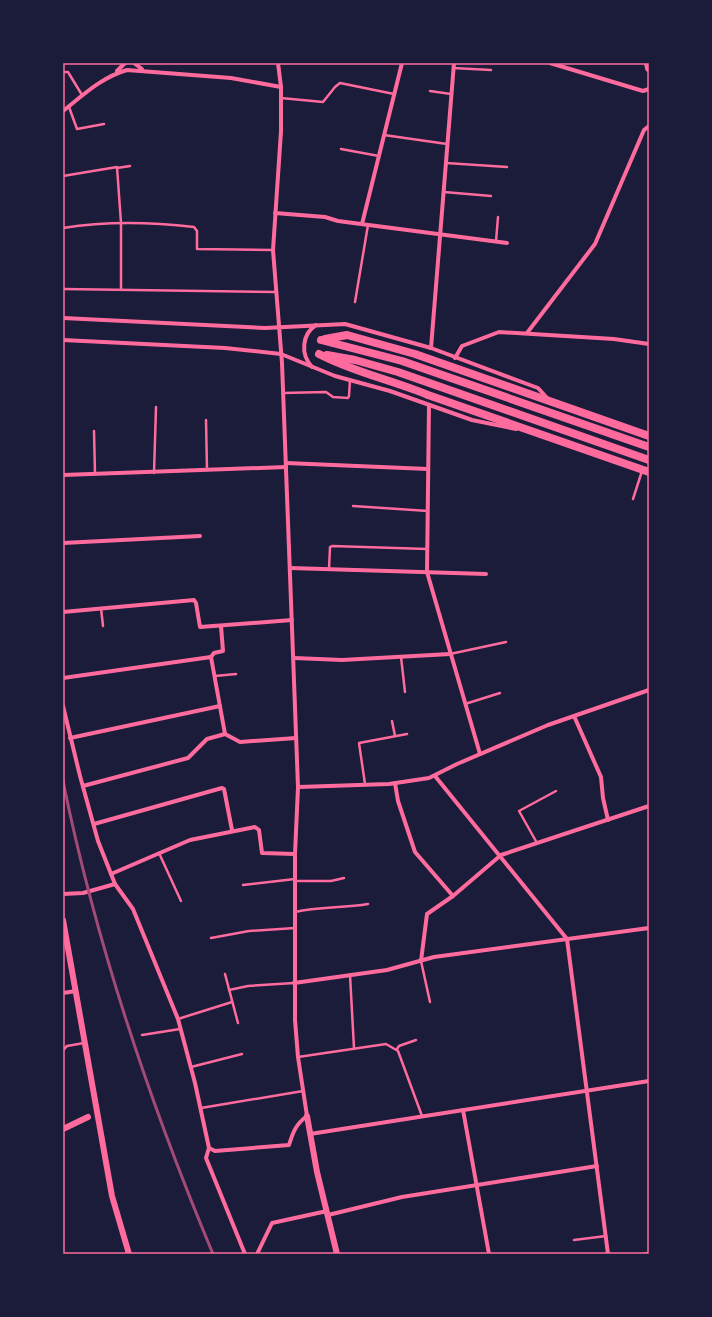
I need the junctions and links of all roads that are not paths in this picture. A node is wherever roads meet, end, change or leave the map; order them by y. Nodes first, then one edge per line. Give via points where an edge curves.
1 (125, 63) edge
2 (134, 63) edge
3 (278, 63) edge
4 (402, 63) edge
5 (550, 63) edge
6 (648, 63) edge
7 (453, 65) edge
8 (649, 68) edge
9 (142, 70) junction
10 (491, 70) dead end
11 (63, 72) edge
12 (115, 73) junction
13 (281, 87) junction
14 (649, 89) edge
15 (430, 91) dead end
16 (394, 94) junction
17 (451, 94) junction
18 (82, 95) junction
19 (281, 98) junction
20 (68, 107) junction
21 (63, 112) edge
22 (104, 124) dead end
23 (649, 126) edge
24 (384, 135) junction
25 (447, 144) junction
26 (341, 149) dead end
27 (378, 156) junction
28 (446, 163) junction
29 (130, 166) dead end
30 (507, 167) dead end
31 (117, 168) junction
32 (63, 176) edge
33 (444, 192) junction
34 (491, 196) dead end
35 (275, 212) junction
36 (498, 216) dead end
37 (121, 223) junction
38 (362, 224) junction
39 (368, 225) junction
40 (63, 228) edge
41 (441, 235) junction
42 (496, 242) junction
43 (507, 243) dead end
44 (273, 250) junction
45 (63, 289) edge
46 (121, 289) junction
47 (276, 292) junction
48 (355, 302) dead end
49 (63, 318) edge
50 (317, 324) junction
51 (279, 328) junction
52 (527, 333) junction
53 (63, 340) edge
54 (649, 344) edge
55 (431, 348) junction
56 (281, 354) junction
57 (455, 358) junction
58 (313, 368) junction
59 (350, 380) junction
60 (283, 393) junction
61 (549, 401) junction
62 (429, 405) junction
63 (156, 408) dead end
64 (206, 420) dead end
65 (94, 431) dead end
66 (548, 436) junction
67 (649, 436) edge
68 (649, 447) edge
69 (649, 453) edge
70 (649, 460) edge
71 (286, 465) junction
72 (428, 469) junction
73 (207, 471) junction
74 (646, 471) edge
75 (154, 473) junction
76 (95, 474) junction
77 (63, 475) edge
78 (633, 499) dead end
79 (353, 506) dead end
80 (428, 511) junction
81 (200, 536) dead end
82 (63, 543) edge
83 (427, 549) junction
84 (290, 568) junction
85 (329, 569) junction
86 (427, 572) junction
87 (486, 574) dead end
88 (101, 608) junction
89 (63, 612) edge
90 (292, 620) junction
91 (103, 626) dead end
92 (221, 626) junction
93 (506, 642) dead end
94 (450, 654) junction
95 (401, 656) junction
96 (211, 657) junction
97 (294, 658) junction
98 (236, 674) dead end
99 (215, 676) junction
100 (63, 678) edge
101 (649, 690) edge
102 (405, 692) dead end
103 (500, 693) dead end
104 (465, 704) junction
105 (63, 706) edge
106 (220, 706) junction
107 (574, 716) junction
108 (392, 721) dead end
109 (225, 734) junction
110 (407, 734) dead end
111 (395, 736) junction
112 (70, 738) junction
113 (296, 738) junction
114 (480, 754) junction
115 (434, 776) junction
116 (395, 783) junction
117 (365, 785) junction
118 (83, 786) junction
119 (298, 787) junction
120 (556, 791) dead end
121 (649, 806) edge
122 (608, 820) junction
123 (94, 824) junction
124 (232, 830) junction
125 (537, 843) junction
126 (159, 852) junction
127 (295, 854) junction
128 (501, 856) junction
129 (111, 874) junction
130 (344, 878) dead end
131 (295, 880) junction
132 (115, 884) junction
133 (244, 885) dead end
134 (63, 894) edge
135 (453, 896) junction
136 (182, 901) dead end
137 (368, 904) dead end
138 (295, 913) junction
139 (63, 920) edge
140 (294, 928) junction
141 (649, 928) edge
142 (212, 938) dead end
143 (567, 939) junction
144 (421, 961) junction
145 (225, 974) dead end
146 (350, 975) junction
147 (294, 983) junction
148 (229, 990) junction
149 (76, 991) junction
150 (63, 993) edge
151 (232, 1002) junction
152 (430, 1002) dead end
153 (178, 1019) junction
154 (238, 1023) dead end
155 (180, 1029) junction
156 (142, 1036) dead end
157 (416, 1040) dead end
158 (85, 1043) junction
159 (354, 1048) junction
160 (397, 1049) junction
161 (63, 1050) edge
162 (242, 1054) dead end
163 (298, 1057) junction
164 (191, 1067) junction
165 (649, 1081) edge
166 (303, 1090) junction
167 (588, 1091) junction
168 (201, 1108) junction
169 (463, 1110) junction
170 (307, 1116) junction
171 (422, 1116) junction
172 (88, 1118) dead end
173 (63, 1129) edge
174 (309, 1134) junction
175 (209, 1148) junction
176 (597, 1166) junction
177 (478, 1185) junction
178 (327, 1213) junction
179 (606, 1236) junction
180 (574, 1240) dead end
181 (649, 1253) edge
182 (129, 1254) edge
183 (245, 1254) edge
184 (256, 1254) edge
185 (337, 1254) edge
186 (489, 1254) edge
187 (608, 1254) edge
188 (642, 1254) edge

1 - 12 street
2 - 9 street
3 - 13 street
4 - 16 street
5 - 14 street via 643,91
6 - 8 main road
7 - 10 lane
7 - 17 street
9 - 12 street
9 - 13 street via 228,78
11 - 18 lane via 68,72
12 - 18 street
13 - 19 street
15 - 17 lane
16 - 19 lane via 340,83 323,102
16 - 24 street
17 - 25 street
18 - 20 street
19 - 35 street
20 - 21 street
20 - 22 lane via 77,129
23 - 52 street via 644,130 595,244
24 - 25 lane
24 - 27 street
25 - 28 street
26 - 27 lane
27 - 38 street
28 - 30 lane
28 - 33 street
29 - 31 lane
31 - 32 lane
31 - 37 lane
33 - 34 lane
33 - 41 street
35 - 38 street
35 - 44 street
36 - 42 lane
37 - 40 lane via 85,224
37 - 44 lane via 157,222 194,227 197,231 198,249
37 - 46 lane
38 - 39 street
39 - 41 street
39 - 48 lane
41 - 42 street
41 - 55 street
42 - 43 street
44 - 47 street
45 - 46 lane
46 - 47 lane
47 - 51 street
49 - 51 street
50 - 51 street
50 - 55 street via 345,324
50 - 58 street via 310,329 304,340 307,359
51 - 56 street
52 - 54 street
52 - 57 street via 496,333 462,346
53 - 56 street via 225,348
55 - 57 street
56 - 58 street
56 - 60 street
57 - 61 street via 538,388
58 - 59 street
59 - 60 lane via 348,398 333,397 326,392
59 - 62 street
60 - 71 street
61 - 67 main road
61 - 68 main road via 420,356 362,339 346,335 321,340 402,361
62 - 66 street via 472,420
62 - 72 street
63 - 75 lane
64 - 73 lane
65 - 76 lane
66 - 70 main road via 428,395 398,382 345,367 319,354 377,366
66 - 74 main road
69 - 74 main road
71 - 72 street
71 - 73 street
71 - 84 street
72 - 80 street
73 - 75 street
74 - 78 lane
75 - 76 street
76 - 77 street
79 - 80 lane
80 - 83 street
81 - 82 street
83 - 85 lane via 332,546
83 - 86 street
84 - 85 street
84 - 90 street
85 - 86 street
86 - 87 street
86 - 94 street
88 - 89 street
88 - 91 lane
88 - 92 street via 194,600 200,627
90 - 92 street
90 - 97 street
92 - 96 street via 223,650
93 - 94 lane
94 - 95 street
94 - 104 street
95 - 97 street via 342,660
95 - 102 lane
96 - 99 street
96 - 100 street
97 - 113 street
98 - 99 lane
99 - 106 street
101 - 107 street
103 - 104 lane
104 - 114 street
105 - 112 street
106 - 109 street
106 - 112 street
107 - 114 street
107 - 122 street via 601,777 602,798
108 - 111 lane
109 - 113 street via 240,742
109 - 118 street via 207,739 188,758
110 - 111 lane
111 - 117 lane via 359,743
112 - 118 street
113 - 119 street
114 - 115 street
115 - 116 street via 424,780
115 - 128 street
116 - 117 street
116 - 135 street via 398,801 415,852
117 - 119 street
118 - 123 street
119 - 127 street
120 - 125 lane via 518,811
121 - 122 street
122 - 125 street
123 - 124 street via 222,788
123 - 129 street
124 - 126 street via 190,840
124 - 127 street via 256,827 259,830 262,853
125 - 128 street
126 - 129 street
126 - 136 lane
127 - 131 street
128 - 135 street
128 - 143 street
129 - 132 street
130 - 131 lane via 331,882
131 - 133 lane
131 - 138 street
132 - 134 street via 83,893
132 - 153 street via 133,909
135 - 144 street via 427,914
137 - 138 lane via 313,908
138 - 140 street
139 - 149 street
140 - 142 lane via 249,931
140 - 147 street
141 - 143 street
143 - 144 street
143 - 167 street
144 - 146 street via 387,970
144 - 152 lane
145 - 148 lane
146 - 147 street
146 - 159 lane
147 - 148 lane
147 - 163 street
148 - 151 lane
149 - 150 street
149 - 158 street
151 - 153 lane
151 - 154 lane
153 - 155 street
155 - 156 lane
155 - 164 street
157 - 160 lane
158 - 161 lane via 67,1046
158 - 182 street via 116,1210
159 - 160 lane via 383,1043
159 - 163 lane
160 - 171 lane
162 - 164 lane
163 - 166 street
164 - 168 street
165 - 167 street
166 - 168 lane
166 - 170 street
167 - 169 street
167 - 176 street
168 - 175 street
169 - 171 street
169 - 177 street
170 - 174 street
170 - 175 street via 293,1130 289,1145 215,1151
171 - 174 street
172 - 173 street
174 - 178 street
175 - 183 street via 206,1158
176 - 177 street
176 - 179 street
177 - 178 street via 402,1197
177 - 186 street
178 - 184 street via 272,1223
178 - 185 street
179 - 180 lane
179 - 187 street
181 - 188 lane

